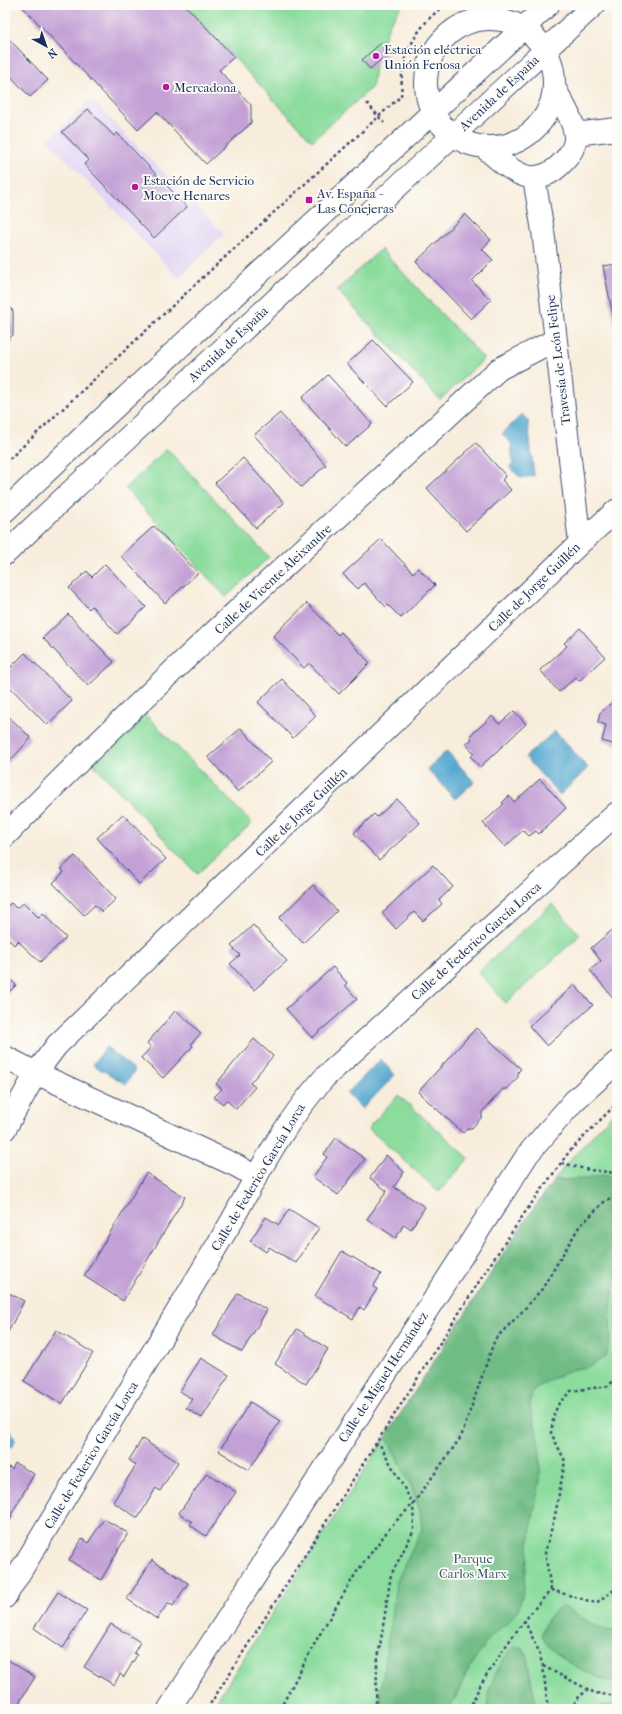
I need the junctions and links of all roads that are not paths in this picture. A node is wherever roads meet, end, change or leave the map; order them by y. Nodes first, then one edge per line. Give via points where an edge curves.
1 (548, 5) edge
2 (594, 5) edge
3 (525, 26) junction
4 (546, 50) junction
5 (554, 87) junction
6 (432, 113) junction
7 (617, 129) edge
8 (575, 134) junction
9 (452, 136) junction
10 (485, 148) junction
11 (534, 178) junction
12 (555, 340) junction
13 (5, 510) edge
14 (617, 510) edge
15 (580, 543) junction
16 (5, 554) edge
17 (617, 813) edge
18 (5, 836) edge
19 (5, 1056) edge
20 (617, 1062) edge
21 (36, 1073) junction
22 (5, 1129) edge
23 (256, 1177) junction
24 (5, 1597) edge
25 (169, 1709) edge

1 - 3 street
2 - 4 street, Avenida de España
3 - 4 street, Avenida de España
3 - 6 street
3 - 6 street, Avenida de España via 498,18 473,20 453,29 437,45 426,71 426,95
4 - 5 street, Avenida de España via 553,68
4 - 9 street, Avenida de España
5 - 8 street
5 - 10 street, Avenida de España via 550,107 539,124 524,138 505,145
6 - 9 street, Avenida de España
6 - 13 street
7 - 8 street
8 - 11 street via 574,145 566,159 546,175
9 - 10 street, Avenida de España via 468,144
9 - 16 street, Avenida de España
10 - 11 street via 510,170 521,176
11 - 12 street, Travesía de León Felipe via 543,231
12 - 15 street, Travesía de León Felipe
12 - 18 street, Calle de Vicente Aleixandre via 499,369 148,694
14 - 15 street, Calle de Jorge Guillén
15 - 21 street, Calle de Jorge Guillén via 57,1046
17 - 23 street, Calle de Federico García Lorca via 325,1077 294,1115
19 - 21 street
20 - 25 street, Calle de Miguel Hernández via 574,1101 528,1154
21 - 22 street, Calle de Jorge Guillén
21 - 23 street
23 - 24 street, Calle de Federico García Lorca

